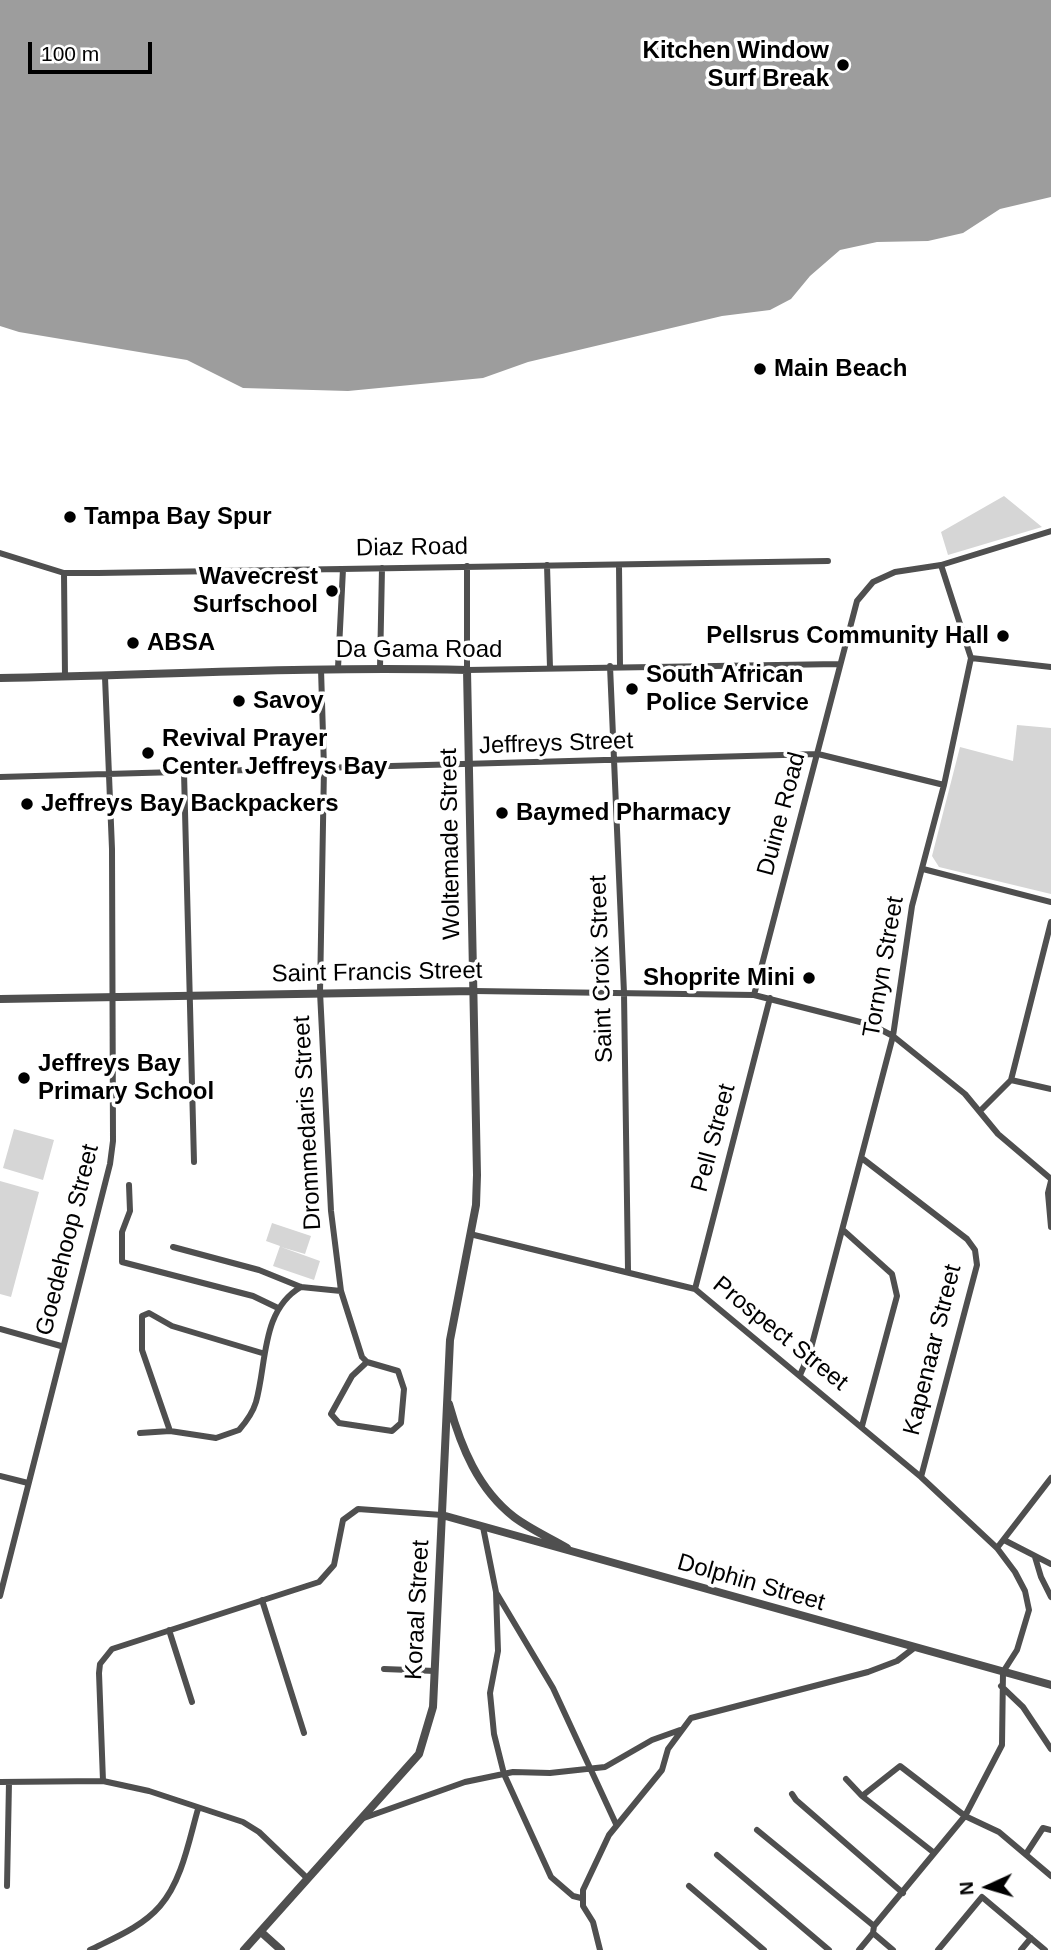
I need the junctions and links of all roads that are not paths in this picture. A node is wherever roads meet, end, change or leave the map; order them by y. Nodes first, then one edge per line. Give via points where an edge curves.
1 (1051, 531) edge
2 (0, 554) edge
3 (828, 561) dead end
4 (547, 565) junction
5 (618, 565) junction
6 (941, 565) junction
7 (467, 566) junction
8 (382, 568) junction
9 (343, 569) junction
10 (64, 573) junction
11 (971, 658) junction
12 (839, 664) junction
13 (610, 666) junction
14 (620, 666) junction
15 (1051, 667) edge
16 (338, 668) junction
17 (380, 668) junction
18 (550, 668) junction
19 (321, 669) junction
20 (467, 670) junction
21 (65, 677) junction
22 (105, 677) junction
23 (0, 678) edge
24 (818, 754) junction
25 (613, 762) junction
26 (467, 765) junction
27 (324, 768) junction
28 (184, 772) junction
29 (109, 773) junction
30 (0, 777) edge
31 (944, 785) junction
32 (923, 869) junction
33 (1051, 902) edge
34 (1051, 922) edge
35 (474, 991) junction
36 (320, 992) junction
37 (624, 993) junction
38 (754, 995) junction
39 (190, 996) junction
40 (770, 998) junction
41 (0, 999) edge
42 (112, 999) junction
43 (893, 1036) junction
44 (1011, 1080) junction
45 (1051, 1089) edge
46 (981, 1110) junction
47 (863, 1159) junction
48 (194, 1162) dead end
49 (1051, 1180) edge
50 (130, 1185) dead end
51 (476, 1205) joint
52 (1051, 1227) edge
53 (843, 1230) junction
54 (470, 1234) junction
55 (173, 1247) dead end
56 (628, 1270) junction
57 (301, 1287) junction
58 (695, 1289) junction
59 (341, 1291) junction
60 (278, 1308) junction
61 (0, 1329) edge
62 (61, 1346) junction
63 (262, 1353) junction
64 (367, 1362) junction
65 (800, 1375) junction
66 (447, 1395) junction
67 (862, 1426) junction
68 (170, 1431) junction
69 (140, 1433) dead end
70 (0, 1476) edge
71 (921, 1476) junction
72 (1051, 1478) edge
73 (29, 1483) junction
74 (442, 1515) junction
75 (483, 1527) junction
76 (1004, 1540) junction
77 (997, 1548) junction
78 (577, 1554) junction
79 (1035, 1556) junction
80 (1051, 1564) edge
81 (496, 1592) junction
82 (0, 1596) edge
83 (1051, 1597) edge
84 (262, 1600) junction
85 (169, 1630) junction
86 (914, 1648) junction
87 (384, 1669) dead end
88 (435, 1671) junction
89 (1003, 1672) junction
90 (1051, 1685) edge
91 (1001, 1686) junction
92 (192, 1702) dead end
93 (682, 1729) junction
94 (304, 1733) dead end
95 (1051, 1749) edge
96 (588, 1769) junction
97 (504, 1774) junction
98 (846, 1779) dead end
99 (103, 1781) junction
100 (0, 1782) edge
101 (9, 1782) junction
102 (792, 1794) dead end
103 (862, 1796) junction
104 (198, 1809) junction
105 (965, 1816) junction
106 (361, 1819) junction
107 (616, 1824) junction
108 (757, 1830) dead end
109 (1051, 1830) edge
110 (933, 1852) junction
111 (1026, 1854) junction
112 (717, 1855) dead end
113 (1051, 1876) edge
114 (308, 1879) junction
115 (7, 1886) dead end
116 (689, 1886) dead end
117 (903, 1893) junction
118 (581, 1898) junction
119 (873, 1929) junction
120 (261, 1932) junction
121 (1031, 1938) junction
122 (90, 1950) edge
123 (244, 1950) edge
124 (281, 1950) edge
125 (600, 1950) edge
126 (764, 1950) edge
127 (829, 1950) edge
128 (859, 1950) edge
129 (893, 1950) edge
130 (938, 1950) edge
131 (1021, 1950) edge
132 (1045, 1950) edge

1 - 6 street, Duine Road
2 - 10 street, Diaz Road
3 - 5 street, Diaz Road
4 - 5 street, Diaz Road
4 - 7 street, Diaz Road
4 - 18 street
5 - 14 street
6 - 11 street, Tornyn Street
6 - 12 street, Duine Road via 895,572 873,582 857,601
7 - 8 street, Diaz Road
7 - 20 street, Woltemade Street
8 - 9 street, Diaz Road
8 - 17 street
9 - 10 street, Diaz Road
9 - 16 street
10 - 21 street
11 - 15 street
11 - 31 street, Tornyn Street
12 - 14 street, Da Gama Road
12 - 24 street, Duine Road
13 - 14 street, Da Gama Road
13 - 18 street, Da Gama Road
13 - 25 street, Saint Croix Street
16 - 17 street, Da Gama Road
16 - 19 street, Da Gama Road
17 - 20 street, Da Gama Road
18 - 20 street, Da Gama Road
19 - 22 street, Da Gama Road
19 - 27 street, Drommedaris Street
20 - 26 street, Woltemade Street
21 - 22 street, Da Gama Road
21 - 23 street, Da Gama Road
22 - 29 street, Goedehoop Street
24 - 25 street, Jeffreys Street
24 - 31 street, Jeffreys Street
24 - 38 street, Duine Road
25 - 26 street, Jeffreys Street
25 - 37 street, Saint Croix Street
26 - 27 street, Jeffreys Street
26 - 35 street, Woltemade Street
27 - 28 street, Jeffreys Street
27 - 36 street, Drommedaris Street
28 - 29 street, Jeffreys Street
28 - 39 street
29 - 30 street, Jeffreys Street
29 - 42 street, Goedehoop Street
31 - 32 street, Tornyn Street
32 - 33 street
32 - 43 street, Tornyn Street via 912,906
34 - 44 street
35 - 36 street, Saint Francis Street
35 - 37 street, Saint Francis Street
35 - 51 street, Woltemade Street
36 - 39 street, Saint Francis Street
36 - 59 street, Drommedaris Street via 331,1211
37 - 38 street, Saint Francis Street
37 - 56 street, Saint Croix Street
38 - 40 street, Saint Francis Street
39 - 42 street, Saint Francis Street
39 - 48 street
40 - 43 street, Saint Francis Street via 872,1025
40 - 58 street, Pell Street
41 - 42 street, Saint Francis Street
42 - 62 street, Goedehoop Street via 110,1164
43 - 46 street, Saint Francis Street
43 - 47 street, Tornyn Street
44 - 45 street
44 - 46 street
46 - 49 street, Saint Francis Street via 998,1135
47 - 53 street, Tornyn Street
47 - 71 street, Kapenaar Street via 975,1250 977,1265
49 - 52 street
50 - 60 street via 122,1262 253,1296
51 - 54 street, Koraal Street
53 - 65 street, Tornyn Street
53 - 67 street via 892,1274 896,1283 897,1296
54 - 56 street, Prospect Street
54 - 66 street, Koraal Street via 450,1340
55 - 57 street via 259,1270
56 - 58 street, Prospect Street
57 - 59 street
57 - 60 street
58 - 65 street, Prospect Street
59 - 64 street, Drommedaris Street
60 - 63 street
61 - 62 street
62 - 73 street, Goedehoop Street
63 - 68 street via 256,1403 239,1430 216,1437
63 - 68 street via 172,1326 149,1312 142,1316 142,1350
64 - 64 street via 398,1371 404,1389 401,1423 392,1431 339,1423 331,1414 352,1376
65 - 67 street, Prospect Street
66 - 74 street, Koraal Street
66 - 78 street via 475,1473 495,1498 516,1518
67 - 71 street, Prospect Street
68 - 69 street
70 - 73 street
71 - 77 street, Prospect Street
72 - 76 street
73 - 82 street, Goedehoop Street
74 - 75 street, Dolphin Street
74 - 84 street via 358,1509 349,1513 339,1530 329,1573 319,1582
74 - 88 street, Koraal Street
75 - 78 street, Dolphin Street
75 - 81 street
76 - 77 street
76 - 79 street
77 - 89 street, Prospect Street via 1025,1591 1029,1610 1017,1650
78 - 86 street, Dolphin Street
79 - 80 street
79 - 83 street
81 - 96 street via 554,1688
81 - 97 street via 498,1651 490,1693
84 - 85 street
84 - 94 street
85 - 92 street
85 - 99 street via 113,1649 100,1664
86 - 89 street, Dolphin Street
86 - 93 street via 897,1661 868,1672 691,1717
87 - 88 street
88 - 106 street, Koraal Street via 433,1707 419,1754
89 - 90 street, Dolphin Street
89 - 91 street
91 - 95 street via 1023,1707
91 - 105 street via 1002,1745
93 - 96 street via 605,1766
93 - 107 street via 668,1749 662,1770
96 - 97 street
96 - 107 street
97 - 106 street
97 - 118 street via 551,1877
98 - 103 street
99 - 101 street
99 - 104 street via 124,1783
100 - 101 street
101 - 115 street
102 - 117 street
103 - 105 street via 900,1766
103 - 110 street
104 - 114 street via 243,1822 259,1832
104 - 122 street via 182,1864 161,1905 135,1926
105 - 110 street
105 - 111 street via 999,1832
106 - 114 street, Koraal Street
107 - 118 street
108 - 119 street
109 - 111 street via 1042,1828
110 - 117 street
111 - 113 street
112 - 127 street
114 - 120 street, Koraal Street
116 - 126 street
117 - 119 street
118 - 125 street
119 - 128 street
119 - 129 street
120 - 123 street, Koraal Street
120 - 124 street
121 - 130 street via 982,1897
121 - 131 street
121 - 132 street

